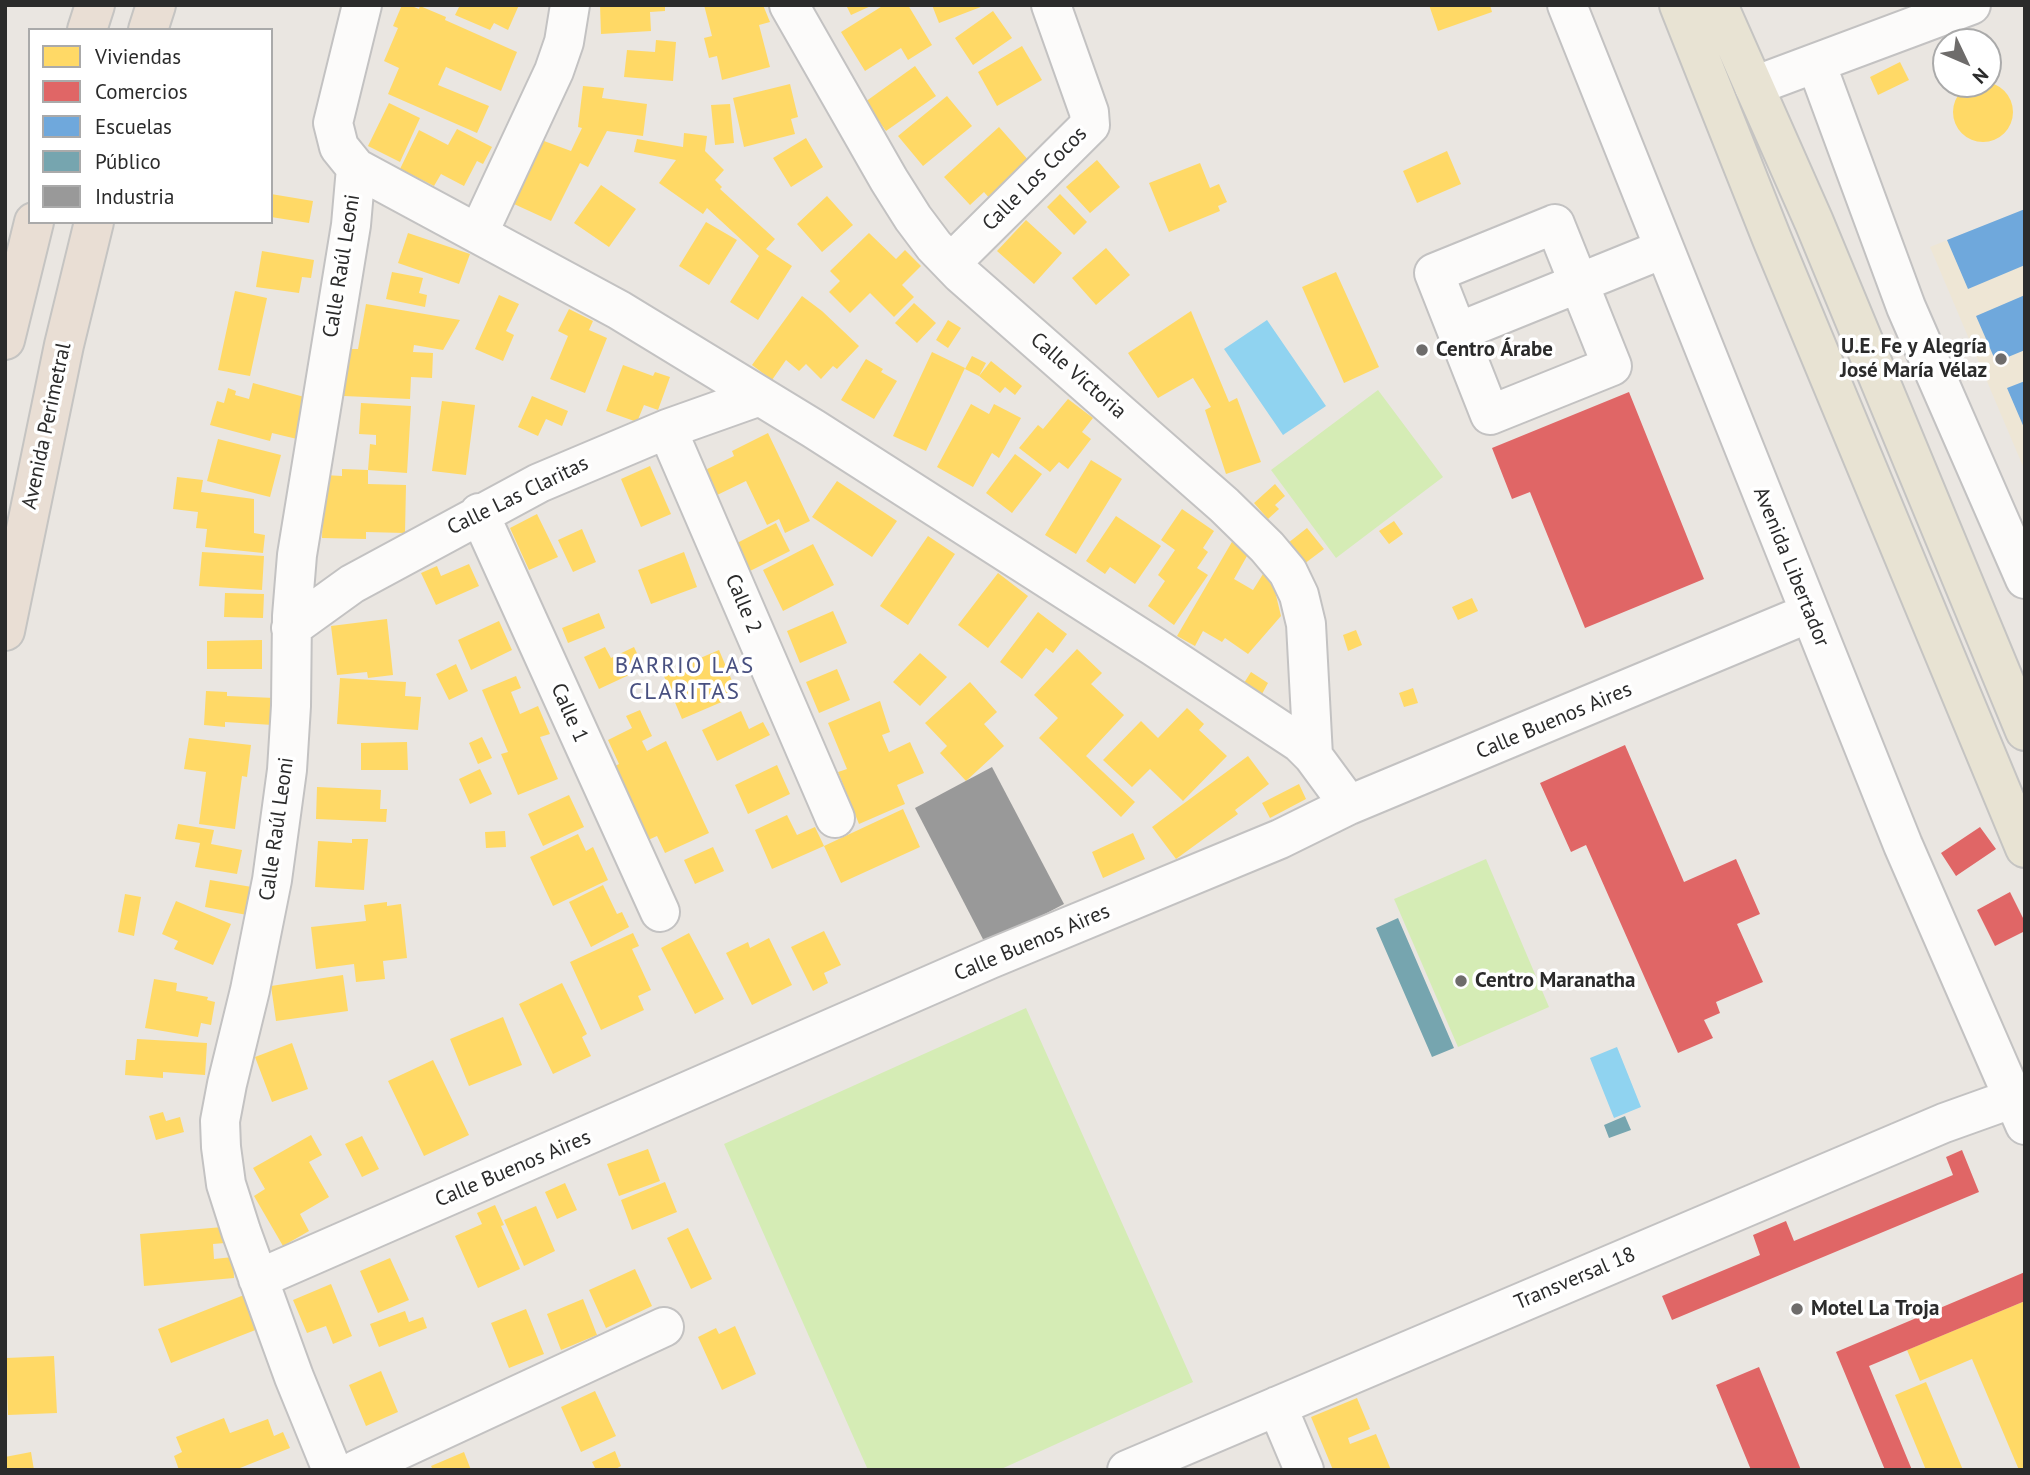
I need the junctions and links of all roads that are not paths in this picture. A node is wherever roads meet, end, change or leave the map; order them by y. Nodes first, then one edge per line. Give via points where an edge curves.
1 (95, 5) edge
2 (156, 5) edge
3 (362, 5) edge
4 (570, 5) edge
5 (789, 5) edge
6 (1051, 5) edge
7 (1567, 5) edge
8 (1679, 5) edge
9 (1718, 5) edge
10 (1971, 5) edge
11 (89, 28) edge
12 (149, 28) edge
13 (1816, 63) junction
14 (1754, 86) junction
15 (356, 168) junction
16 (34, 224) edge
17 (94, 224) edge
18 (478, 234) junction
19 (1663, 249) junction
20 (951, 263) junction
21 (1579, 283) junction
22 (1458, 332) junction
23 (5, 340) edge
24 (760, 396) junction
25 (667, 429) junction
26 (479, 513) junction
27 (2025, 579) edge
28 (1809, 613) junction
29 (291, 628) junction
30 (5, 631) edge
31 (2025, 731) edge
32 (1313, 756) junction
33 (1349, 805) junction
34 (835, 818) dead end
35 (2025, 848) edge
36 (660, 912) dead end
37 (2021, 1105) edge
38 (258, 1279) junction
39 (664, 1327) dead end
40 (1277, 1406) junction
41 (332, 1470) edge
42 (356, 1470) edge
43 (1127, 1470) edge
44 (1304, 1470) edge

1 - 11 highway
2 - 12 highway
3 - 15 street via 333,123 339,147
4 - 18 street via 554,71
5 - 20 street, Calle Victoria via 913,218
6 - 20 street, Calle Los Cocos via 1090,125
7 - 19 street, Avenida Libertador
8 - 35 main road
9 - 14 main road
10 - 13 street
13 - 14 street
13 - 27 street via 1906,307
14 - 31 main road
15 - 18 street
15 - 29 street, Calle Raúl Leoni via 351,225 297,555
16 - 23 highway
17 - 30 highway, Avenida Perimetral
18 - 24 street via 619,310
19 - 21 street
19 - 28 street, Avenida Libertador
20 - 32 street, Calle Victoria via 1224,505 1287,572 1306,624
21 - 22 street
21 - 22 street via 1555,224 1446,268 1434,273
21 - 22 street via 1612,366 1490,415
24 - 25 street, Calle Las Claritas
24 - 32 street via 1279,728
25 - 26 street, Calle Las Claritas
25 - 34 street, Calle 2
26 - 29 street, Calle Las Claritas via 352,584
26 - 36 street, Calle 1
28 - 33 street, Calle Buenos Aires
28 - 37 street, Avenida Libertador via 1903,845
29 - 38 street, Calle Raúl Leoni via 287,770 272,880 220,1121 226,1184
32 - 33 street
33 - 38 street, Calle Buenos Aires via 1280,839 990,959
37 - 40 street, Transversal 18 via 1944,1123
38 - 41 street, Calle Raúl Leoni
39 - 42 street
40 - 43 street, Transversal 18
40 - 44 street

